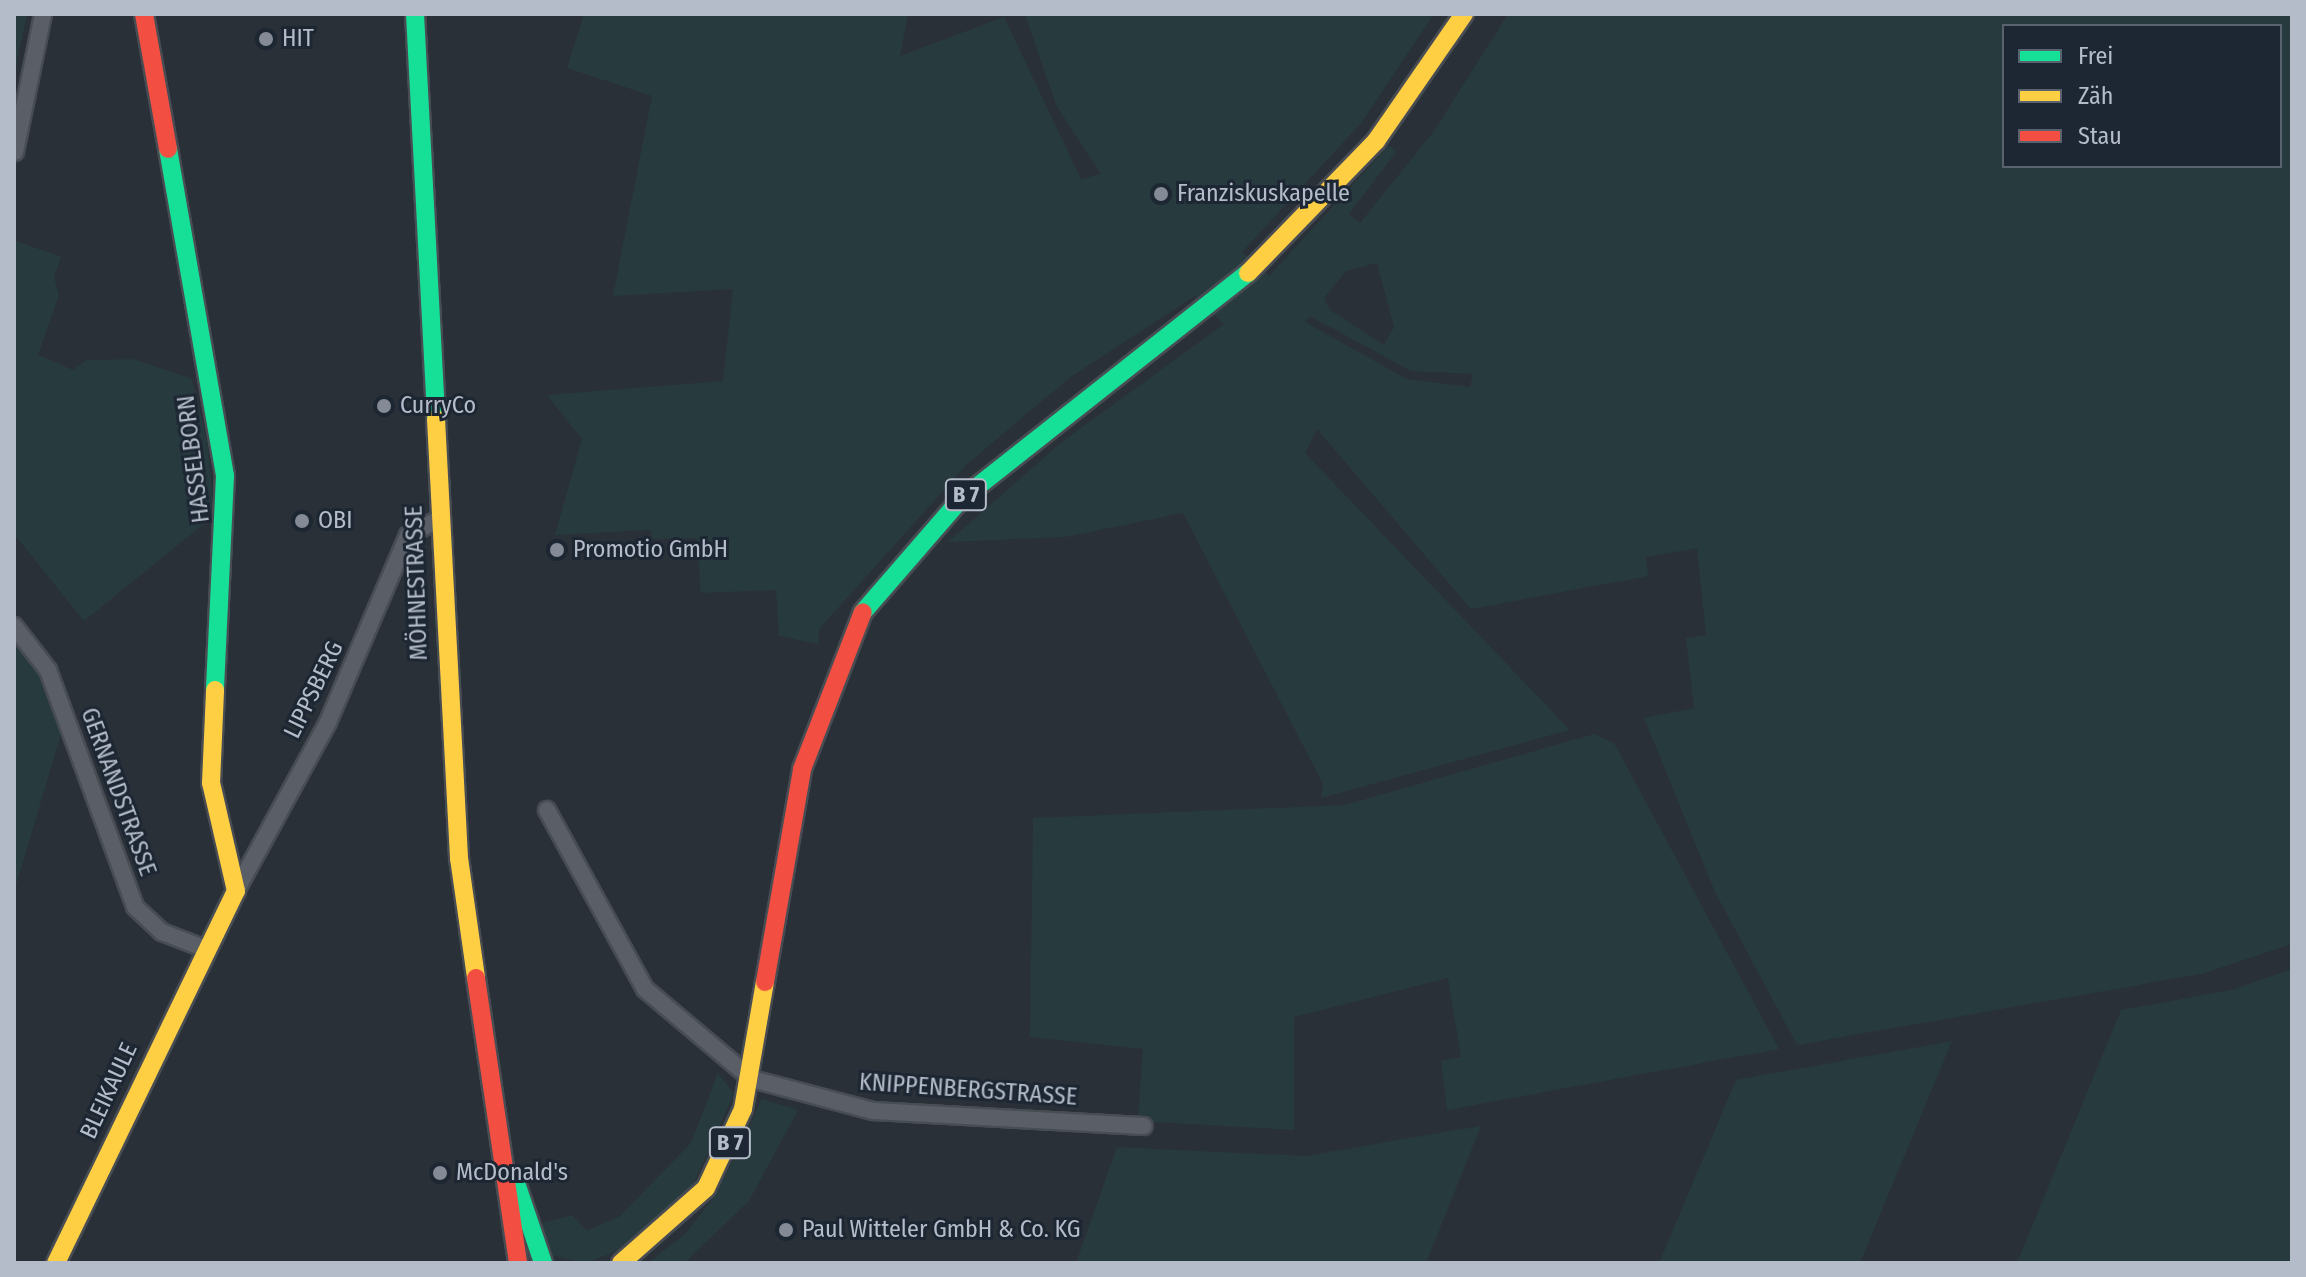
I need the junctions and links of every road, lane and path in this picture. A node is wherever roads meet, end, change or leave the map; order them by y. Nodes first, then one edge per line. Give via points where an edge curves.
1 (43, 14) edge
2 (144, 14) edge
3 (415, 14) edge
4 (1464, 14) edge
5 (15, 152) edge
6 (438, 520) junction
7 (14, 626) edge
8 (547, 810) dead end
9 (236, 891) junction
10 (205, 944) junction
11 (752, 1079) junction
12 (1144, 1126) dead end
13 (504, 1147) junction
14 (639, 1249) junction
15 (56, 1263) edge
16 (518, 1263) edge
17 (543, 1263) edge
18 (604, 1263) edge
19 (621, 1263) edge

1 - 5 street
2 - 9 street, HASSELBORN via 225,476 211,783
3 - 6 street, MÖHNESTRASSE
4 - 11 street, B 7 via 1376,141 1279,248 959,501 864,609 802,769
6 - 9 street, LIPPSBERG via 408,535 328,722
6 - 13 street, MÖHNESTRASSE via 459,858
7 - 10 street, GERNANDSTRASSE via 48,670 135,907 162,932
8 - 11 street, KNIPPENBERGSTRASSE via 645,989
9 - 10 street
10 - 15 street, BLEIKAULE
11 - 12 street, KNIPPENBERGSTRASSE via 873,1111
11 - 14 street, B 7 via 719,1168 677,1219
13 - 16 street, MÖHNESTRASSE
13 - 17 street, MÖHNESTRASSE
14 - 18 street, B 7
14 - 19 street, B 7

